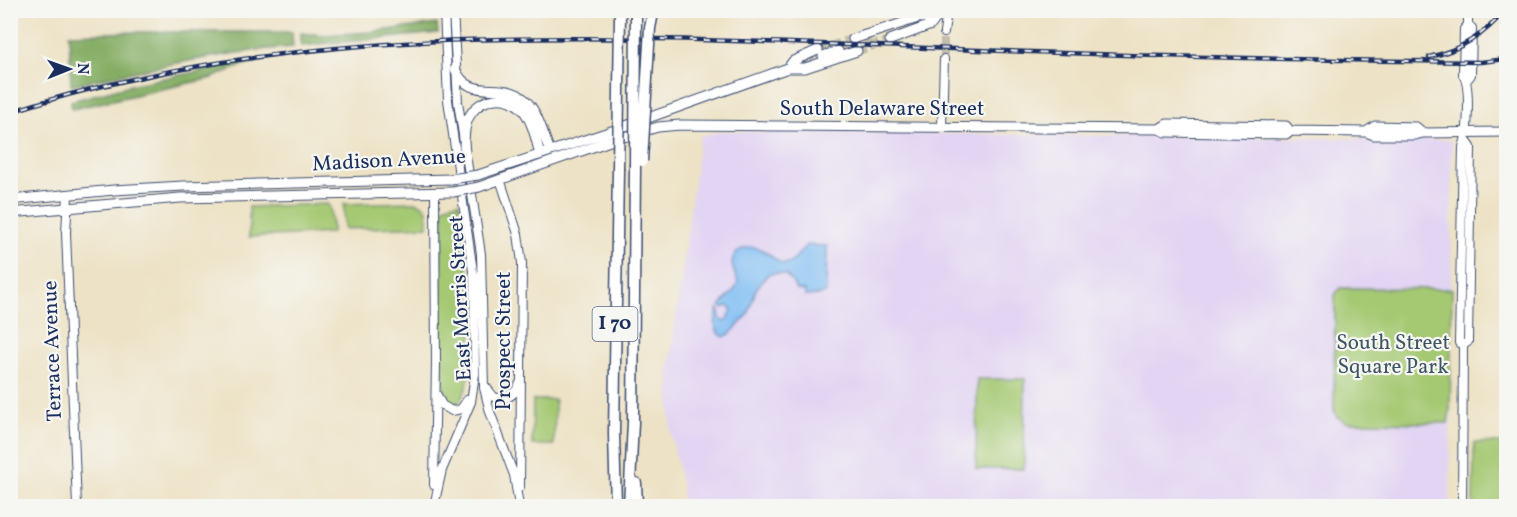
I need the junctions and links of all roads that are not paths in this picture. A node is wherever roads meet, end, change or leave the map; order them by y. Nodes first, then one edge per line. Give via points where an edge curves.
1 (444, 10) edge
2 (453, 10) edge
3 (1468, 10) edge
4 (620, 11) edge
5 (636, 12) edge
6 (654, 12) edge
7 (949, 12) edge
8 (937, 17) junction
9 (924, 18) junction
10 (944, 33) tunnel mouth
11 (853, 39) tunnel mouth
12 (871, 39) tunnel mouth
13 (890, 40) tunnel mouth
14 (818, 50) tunnel mouth
15 (838, 51) tunnel mouth
16 (857, 51) tunnel mouth
17 (944, 59) tunnel mouth
18 (799, 67) junction
19 (788, 68) junction
20 (455, 69) junction
21 (942, 127) junction
22 (1506, 132) edge
23 (1466, 136) junction
24 (607, 142) joint
25 (464, 147) junction
26 (545, 153) junction
27 (638, 163) junction
28 (500, 179) junction
29 (435, 193) junction
30 (68, 195) junction
31 (10, 200) edge
32 (66, 207) junction
33 (10, 213) edge
34 (475, 374) junction
35 (484, 382) junction
36 (520, 383) junction
37 (435, 391) junction
38 (633, 422) junction
39 (77, 507) edge
40 (434, 507) edge
41 (519, 507) edge
42 (614, 507) edge
43 (629, 507) edge
44 (637, 507) edge
45 (1462, 507) edge

1 - 34 main road, East Morris Street via 448,100 473,272
2 - 20 main road, East Morris Street
3 - 23 main road via 1463,75 1467,80
4 - 42 highway, I 70, bridge
5 - 27 highway, I 70, bridge
6 - 27 highway, bridge
7 - 8 main road
7 - 10 main road
8 - 9 main road
8 - 13 main road via 932,25
9 - 11 main road
9 - 12 main road via 920,23
14 - 19 main road, Madison Avenue via 793,61
15 - 18 main road, Madison Avenue
16 - 18 main road, Madison Avenue
17 - 21 main road
18 - 19 main road, Madison Avenue
19 - 26 main road, Madison Avenue
20 - 25 main road, East Morris Street
20 - 26 main road via 466,85 505,90 523,98 534,110
21 - 23 main road, South Delaware Street
21 - 24 main road, South Delaware Street via 680,124
22 - 23 main road, South Delaware Street
23 - 45 main road via 1471,147 1468,342 1463,345
24 - 28 main road, Madison Avenue
25 - 26 main road via 472,112 486,101 501,99 516,104 526,115
25 - 35 main road, East Morris Street via 481,254
26 - 30 main road, Madison Avenue, bridge via 478,175 451,179 183,186
27 - 38 highway, I 70
28 - 29 main road, Madison Avenue, bridge
28 - 36 main road, Prospect Street via 522,256
29 - 32 main road, Madison Avenue via 180,198
29 - 37 main road, East Morris Street
30 - 31 main road, Madison Avenue
30 - 32 street, Terrace Avenue
32 - 33 main road, Madison Avenue
32 - 39 street, Terrace Avenue
34 - 37 main road via 464,407 457,411 445,409
34 - 40 main road, East Morris Street via 471,402 442,470
35 - 36 main road via 491,395 501,399 514,394
35 - 41 main road, East Morris Street via 488,406 514,475
36 - 41 main road, Prospect Street
37 - 40 main road, East Morris Street
38 - 43 highway, I 70
38 - 44 highway

